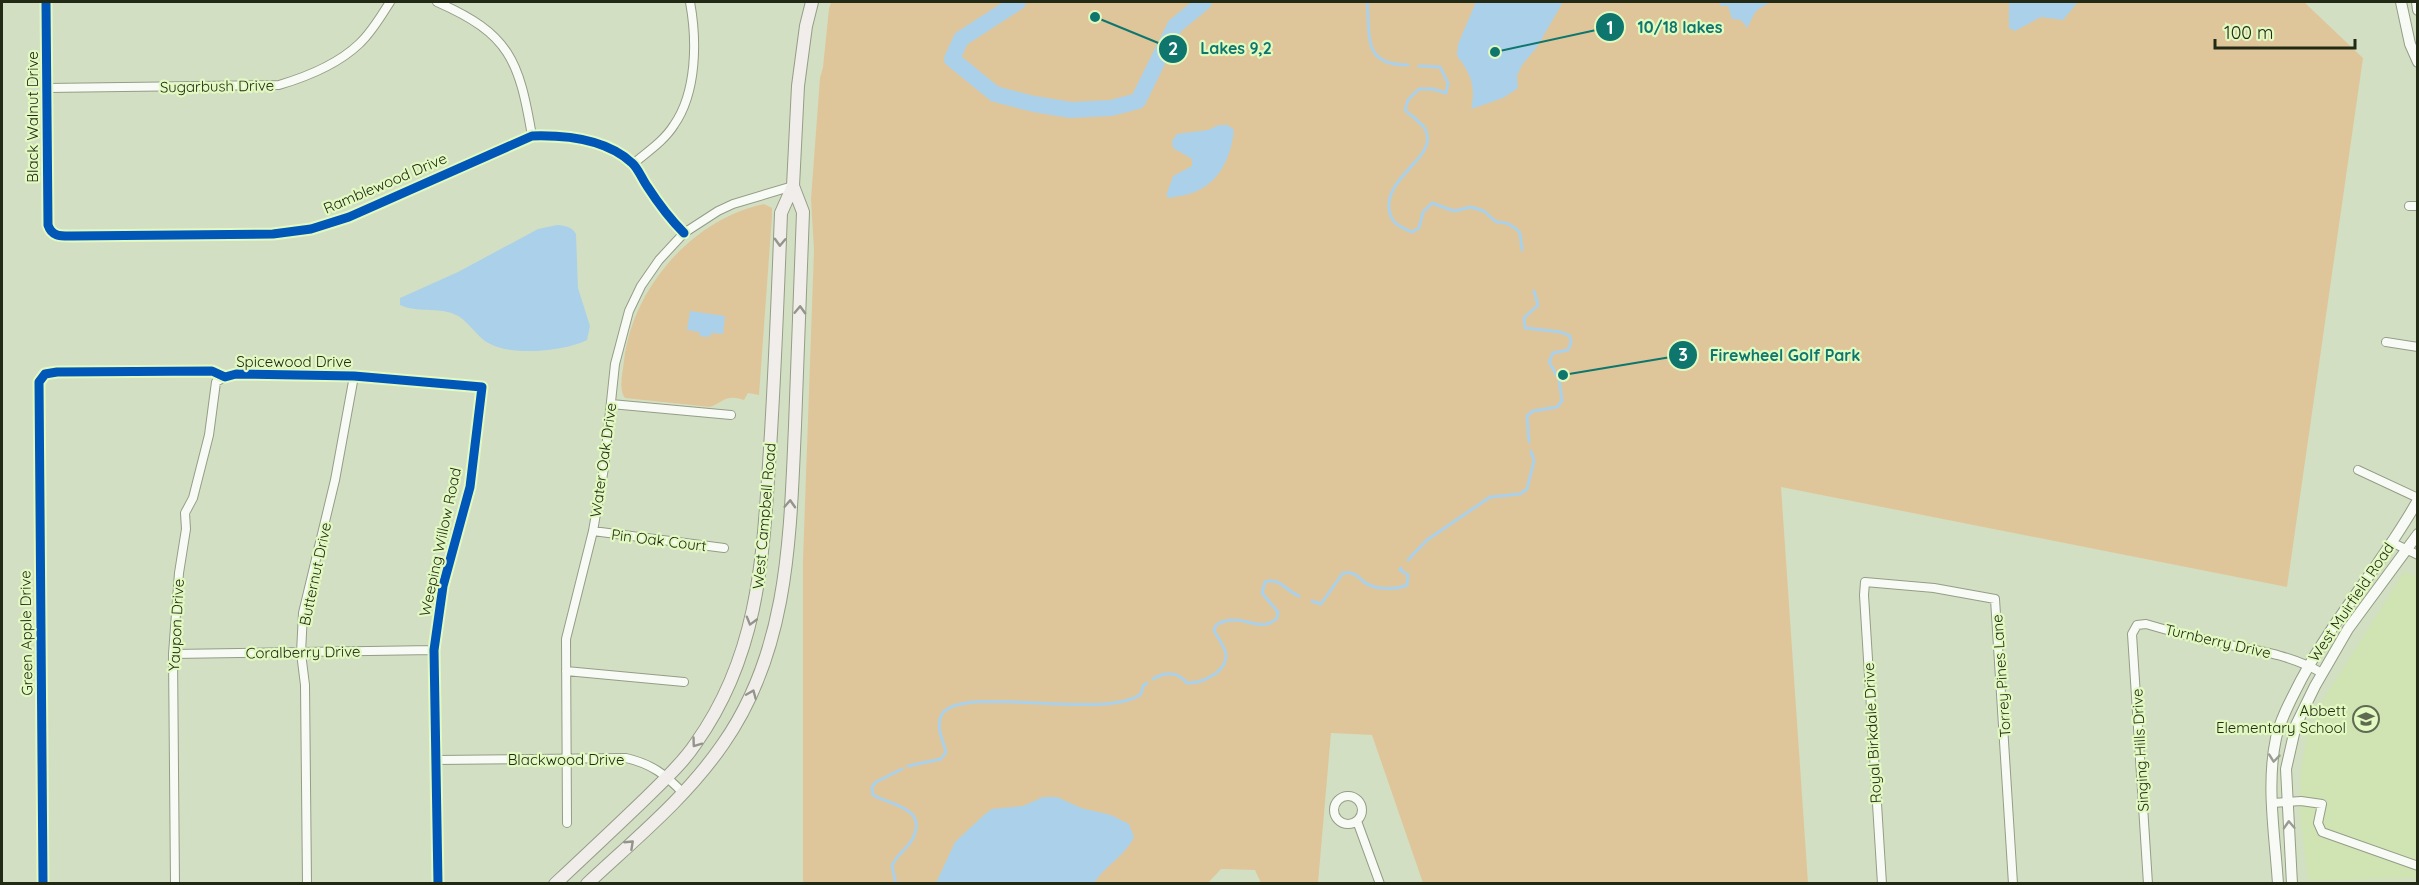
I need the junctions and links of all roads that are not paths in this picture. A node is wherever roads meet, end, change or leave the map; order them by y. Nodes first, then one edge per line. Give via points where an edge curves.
1 (46, 2) edge
2 (390, 2) edge
3 (437, 2) edge
4 (690, 2) edge
5 (812, 2) edge
6 (2401, 2) edge
7 (2417, 2) edge
8 (2418, 10) edge
9 (2414, 43) edge
10 (2418, 62) edge
11 (47, 88) junction
12 (532, 136) junction
13 (633, 164) junction
14 (793, 186) junction
15 (51, 232) joint
16 (684, 233) junction
17 (2386, 342) dead end
18 (2418, 347) edge
19 (354, 376) junction
20 (225, 377) junction
21 (39, 382) joint
22 (482, 387) joint
23 (611, 404) junction
24 (731, 415) dead end
25 (2358, 470) dead end
26 (2418, 499) edge
27 (593, 531) junction
28 (2418, 534) edge
29 (2391, 542) junction
30 (724, 548) dead end
31 (2407, 550) junction
32 (2418, 555) edge
33 (1865, 582) joint
34 (2146, 624) joint
35 (434, 650) junction
36 (301, 653) junction
37 (173, 654) junction
38 (2309, 665) junction
39 (566, 671) junction
40 (2322, 673) junction
41 (684, 682) dead end
42 (567, 757) junction
43 (436, 760) junction
44 (668, 777) junction
45 (683, 793) junction
46 (2288, 802) junction
47 (2272, 803) junction
48 (1357, 821) dead end
49 (567, 824) dead end
50 (2418, 866) edge
51 (43, 884) edge
52 (175, 884) edge
53 (307, 884) edge
54 (438, 884) edge
55 (555, 884) edge
56 (587, 884) edge
57 (1380, 884) edge
58 (1882, 884) edge
59 (2013, 884) edge
60 (2148, 884) edge
61 (2278, 884) edge
62 (2292, 884) edge

1 - 11 street, Black Walnut Drive
2 - 11 street, Sugarbush Drive via 350,51 301,78 279,85
3 - 12 street via 478,22 503,46 519,78
4 - 13 street via 693,50 690,84 682,110 659,143
5 - 14 main road, West Campbell Road via 798,86
6 - 9 street
7 - 8 street
9 - 10 street
11 - 15 street, Black Walnut Drive
12 - 13 street, Ramblewood Drive via 579,138
12 - 15 street, Ramblewood Drive via 349,217 303,231 82,236
13 - 16 street, Ramblewood Drive via 652,195
14 - 16 street, Water Oak Drive via 733,204
14 -> 44 main road, West Campbell Road via 781,213 766,511 753,616 739,661 718,705 696,744
45 -> 14 main road, West Campbell Road via 724,744 749,700 769,653 782,601 788,553 802,256 803,212
16 - 23 street, Water Oak Drive via 659,260 628,311 615,364
17 - 18 street
19 - 20 street, Spicewood Drive
19 - 22 street, Spicewood Drive
19 - 36 street, Butternut Drive via 335,480 303,614
20 - 21 street, Spicewood Drive via 212,371 57,372 45,374
20 - 37 street, Yaupon Drive via 216,382 209,435 193,498 185,513
21 - 51 street, Green Apple Drive
22 - 35 street, Weeping Willow Road via 470,487 443,586
23 - 24 street
23 - 27 street, Water Oak Drive
25 - 26 street
26 - 29 street, West Muirfield Road
27 - 30 street, Pin Oak Court
27 - 39 street, Water Oak Drive via 566,639
28 - 31 street, West Muirfield Road
29 - 31 street
29 - 38 street, West Muirfield Road
31 - 32 street
31 - 40 street, West Muirfield Road via 2348,630
33 - 58 street, Royal Birkdale Drive
33 - 59 street, Torrey Pines Lane via 1995,599
34 - 38 street, Turnberry Drive via 2260,649
34 - 60 street, Singing Hills Drive via 2137,626 2132,634
35 - 36 street, Coralberry Drive
35 - 43 street, Weeping Willow Road
36 - 37 street, Coralberry Drive
36 - 53 street, Butternut Drive via 305,685
37 - 52 street, Yaupon Drive
38 - 40 street, Turnberry Drive
38 -> 47 street, West Muirfield Road via 2276,738
39 - 41 street
39 - 42 street, Water Oak Drive
40 - 46 street, West Muirfield Road via 2296,725 2289,749
42 - 43 street, Blackwood Drive
42 - 44 street, Blackwood Drive via 626,758 656,767
42 - 49 street, Water Oak Drive
43 - 54 street, Weeping Willow Road
44 - 45 street, Blackwood Drive
44 - 55 main road, West Campbell Road
56 -> 45 main road, West Campbell Road
46 - 47 street
46 - 50 street via 2322,804 2318,823 2322,832
62 -> 46 street, West Muirfield Road
47 - 61 street, West Muirfield Road
48 - 57 street

